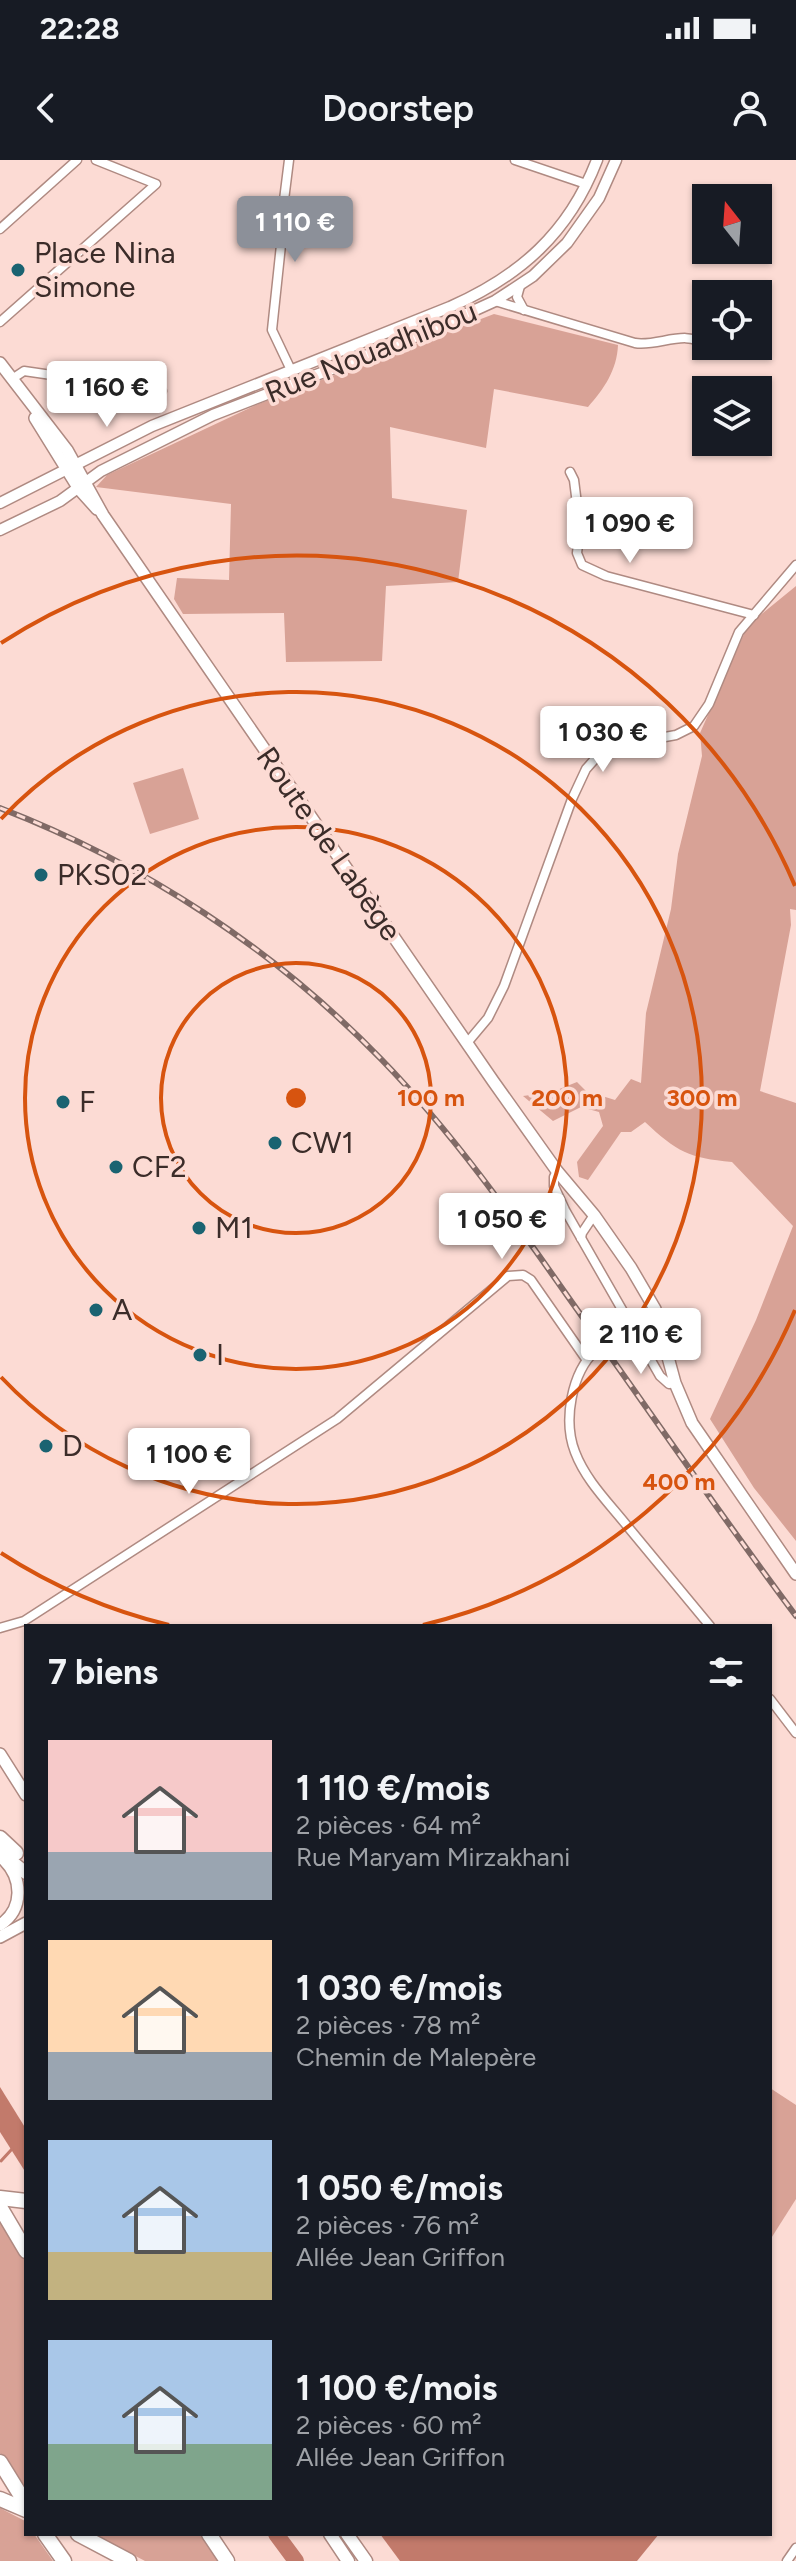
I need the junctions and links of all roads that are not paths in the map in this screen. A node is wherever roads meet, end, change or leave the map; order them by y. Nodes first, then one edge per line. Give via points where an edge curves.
1 (77, 160) edge
2 (96, 160) edge
3 (289, 160) edge
4 (515, 160) edge
5 (597, 160) edge
6 (616, 160) edge
7 (586, 184) junction
8 (0, 229) edge
9 (520, 286) junction
10 (495, 301) junction
11 (524, 310) junction
12 (0, 322) edge
13 (692, 338) edge
14 (0, 363) edge
15 (291, 370) junction
16 (15, 384) junction
17 (162, 391) dead end
18 (70, 466) junction
19 (570, 472) dead end
20 (83, 486) junction
21 (0, 503) edge
22 (0, 530) edge
23 (796, 565) edge
24 (754, 615) junction
25 (467, 1043) junction
26 (557, 1171) junction
27 (594, 1215) junction
28 (581, 1238) junction
29 (631, 1328) junction
30 (586, 1359) junction
31 (675, 1383) junction
32 (796, 1574) edge
33 (708, 1624) edge
34 (0, 1628) edge
35 (772, 1702) edge
36 (796, 1733) edge
37 (0, 1754) edge
38 (24, 1792) edge
39 (0, 1841) edge
40 (0, 1854) edge
41 (21, 1858) edge
42 (24, 1872) edge
43 (24, 1924) edge
44 (0, 1925) edge
45 (0, 1937) edge
46 (0, 2198) edge
47 (24, 2201) edge
48 (0, 2207) edge
49 (24, 2248) edge
50 (0, 2462) edge
51 (0, 2499) edge
52 (24, 2501) edge
53 (24, 2509) edge
54 (46, 2536) edge
55 (82, 2536) edge
56 (210, 2536) edge
57 (331, 2536) edge
58 (348, 2536) edge
59 (796, 2548) edge
60 (64, 2561) edge
61 (129, 2561) edge
62 (227, 2561) edge
63 (348, 2561) edge
64 (366, 2561) edge
65 (787, 2561) edge

1 - 8 street
2 - 12 street via 156,184
3 - 15 street via 276,229 281,245 272,330
4 - 7 street
5 - 7 street, Rue Nouadhibou
6 - 9 street, Rue Nouadhibou via 579,227
7 - 15 street, Rue Nouadhibou via 555,234 497,284
9 - 10 street, Rue Nouadhibou
9 - 11 street via 517,297
10 - 11 street
10 - 20 street, Rue Nouadhibou via 213,415 114,464
11 - 13 street via 635,343
14 - 16 main road, Route de Labège
15 - 18 street, Rue Nouadhibou via 152,426
16 - 17 street via 24,371
16 - 18 main road, Route de Labège via 47,423
18 - 20 main road, Route de Labège
18 - 21 street, Rue Nouadhibou
19 - 24 street via 582,565
20 - 22 street, Rue Nouadhibou
20 - 25 main road, Route de Labège
23 - 24 street
24 - 25 street via 735,638 709,704 694,726 676,735 615,746 586,769 504,986 488,1018
25 - 26 main road, Route de Labège
26 - 27 main road, Route de Labège
26 - 28 street, Route de Labège via 557,1193
27 - 28 street
27 - 31 main road, Route de Labège via 655,1309
28 - 29 street, Route de Labège
29 - 30 street, bridge
29 - 31 street, Route de Labège via 660,1376
30 - 33 street via 568,1421 581,1466
30 - 34 street via 531,1280 508,1276 337,1419 24,1621
31 - 32 main road, Route de Labège via 698,1433
35 - 36 street
37 - 38 main road
39 - 41 highway
40 - 42 highway
40 - 44 main road via 18,1886 13,1913
43 - 45 main road
46 - 47 highway
48 - 49 highway
50 - 52 highway
51 - 53 highway
54 - 60 highway
55 - 61 highway
56 - 62 highway
57 - 63 highway
58 - 64 highway
59 - 65 street

